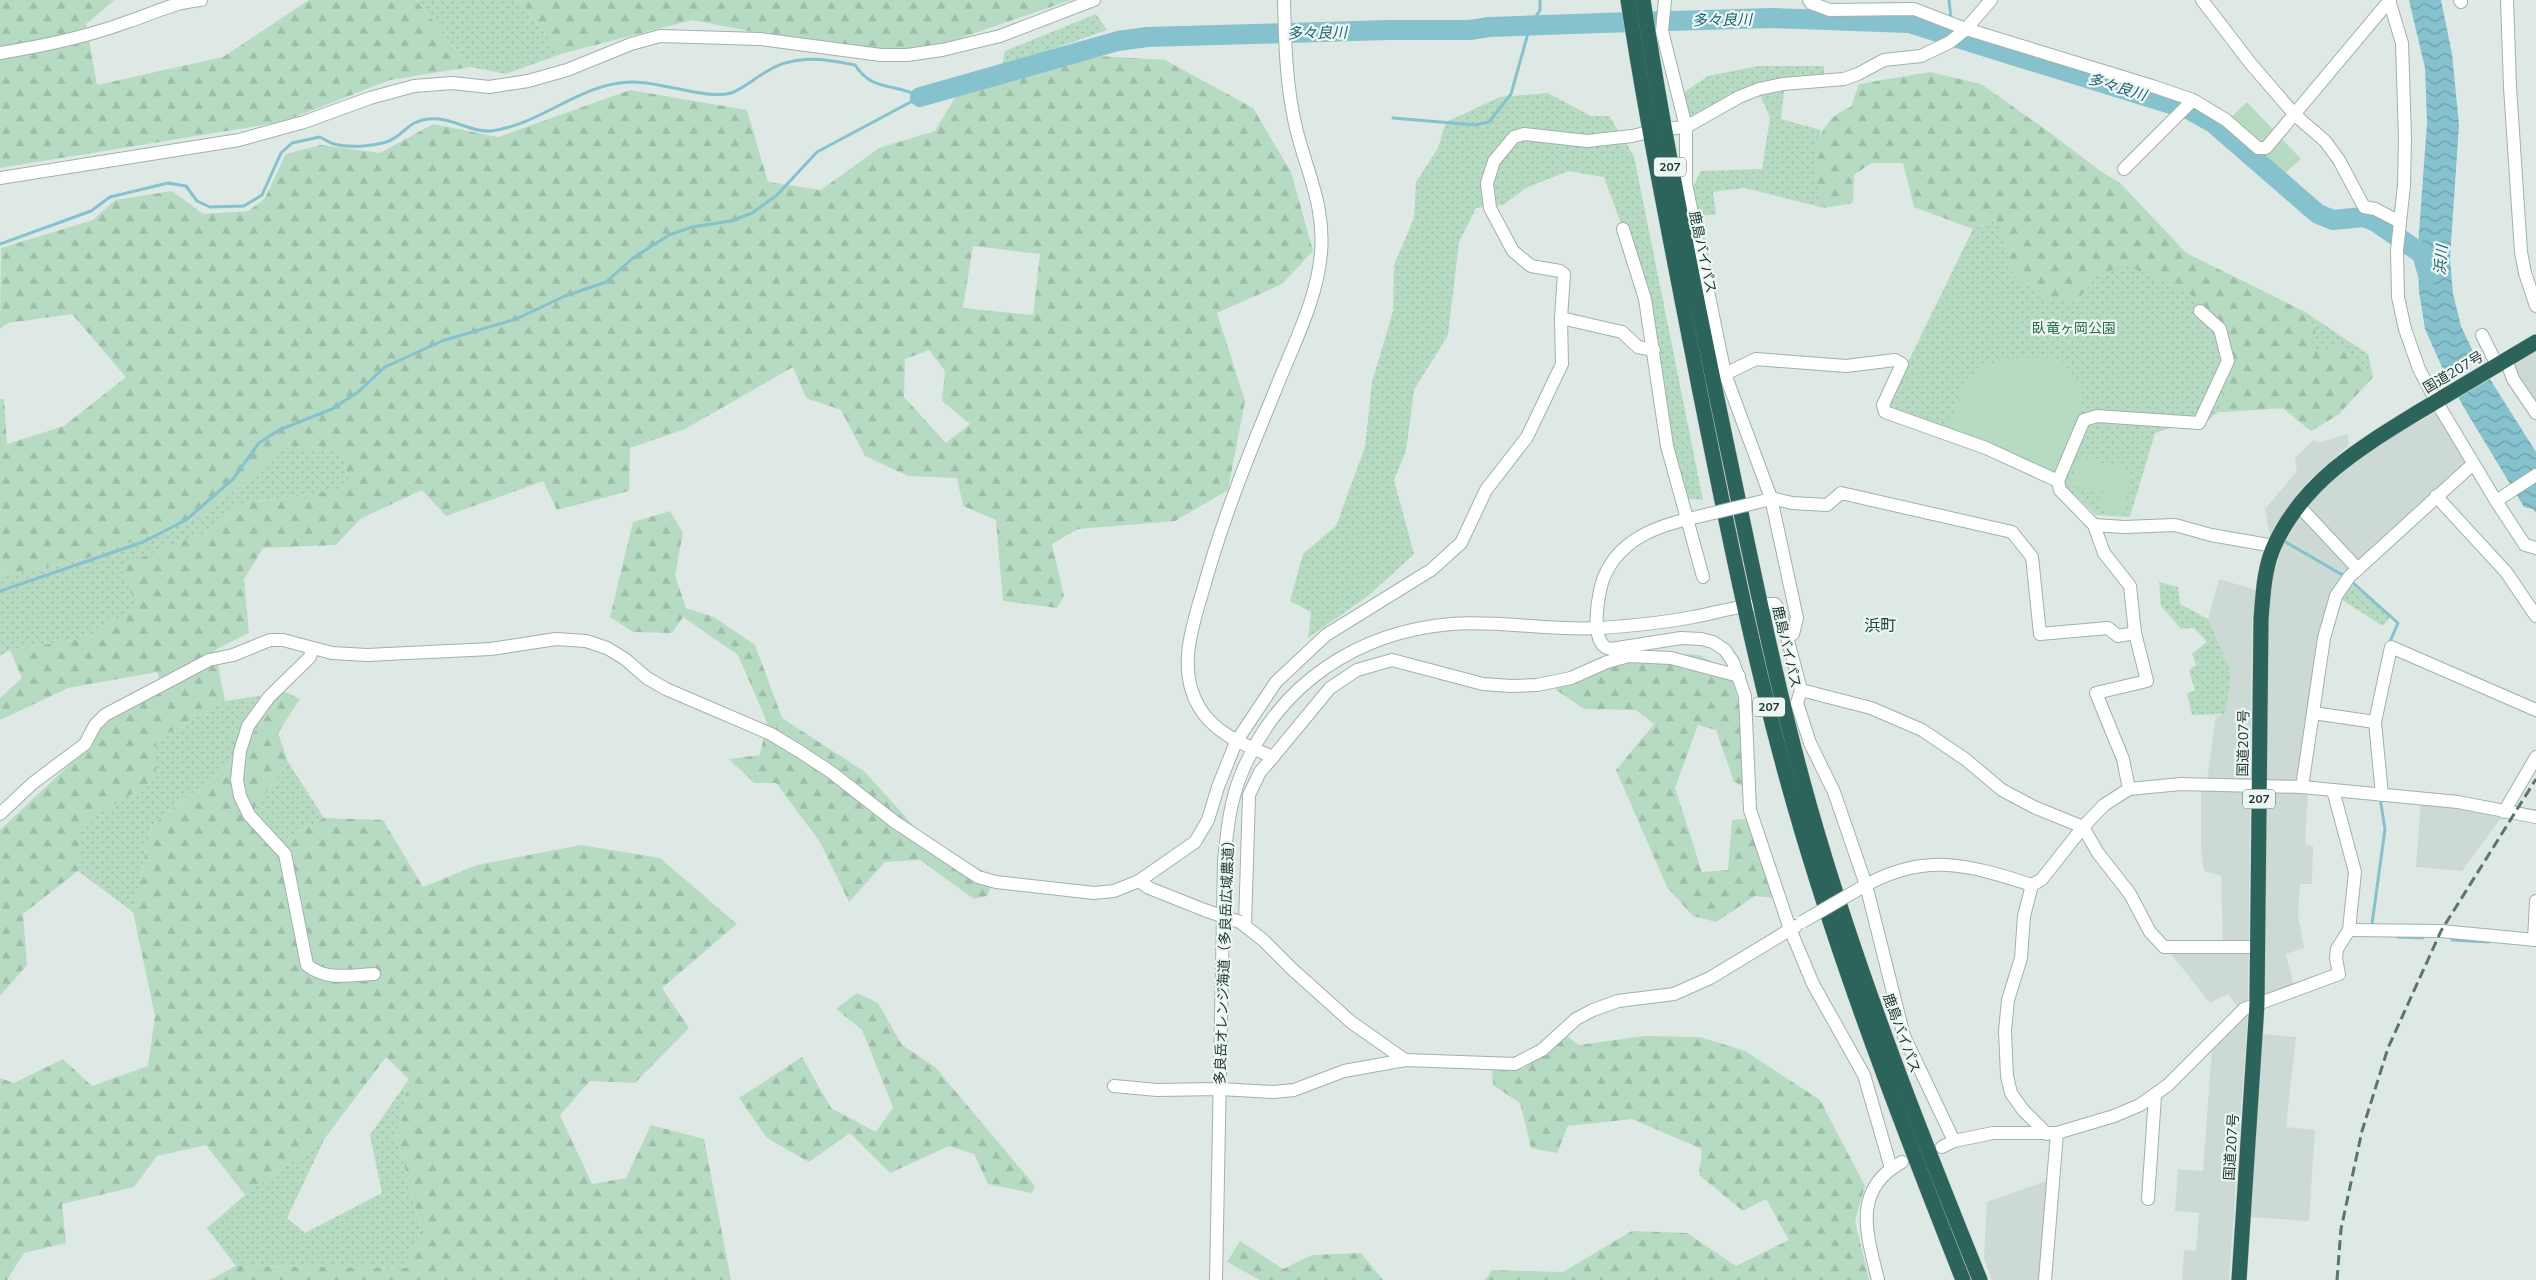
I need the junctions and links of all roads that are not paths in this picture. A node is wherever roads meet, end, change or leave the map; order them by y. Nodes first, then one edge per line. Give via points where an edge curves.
1 (201, 0) edge
2 (1094, 0) edge
3 (1284, 0) edge
4 (1628, 0) edge
5 (1642, 0) edge
6 (1809, 0) edge
7 (1991, 0) edge
8 (2202, 0) edge
9 (2390, 0) edge
10 (2507, 0) edge
11 (1664, 6) edge
12 (1957, 25) junction
13 (0, 53) edge
14 (2193, 100) junction
15 (1652, 111) junction
16 (2295, 114) junction
17 (1686, 127) junction
18 (1656, 130) junction
19 (2124, 169) dead end
20 (0, 178) edge
21 (2398, 221) junction
22 (1623, 229) dead end
23 (2536, 306) edge
24 (2200, 311) dead end
25 (1561, 318) junction
26 (2482, 335) dead end
27 (2536, 342) edge
28 (1654, 350) junction
29 (2499, 364) junction
30 (1726, 374) junction
31 (2438, 400) junction
32 (2536, 413) edge
33 (2473, 464) junction
34 (2536, 475) edge
35 (2058, 481) junction
36 (2436, 496) junction
37 (1767, 500) junction
38 (2496, 501) junction
39 (2298, 505) junction
40 (1693, 518) junction
41 (2094, 525) junction
42 (2274, 546) junction
43 (2536, 548) edge
44 (2351, 575) junction
45 (1702, 578) dead end
46 (1760, 605) junction
47 (1745, 607) junction
48 (2536, 616) edge
49 (1597, 628) junction
50 (2135, 634) junction
51 (1787, 637) junction
52 (312, 648) junction
53 (1740, 676) junction
54 (1801, 690) junction
55 (2536, 710) edge
56 (2313, 713) junction
57 (2372, 721) junction
58 (1236, 742) junction
59 (1253, 748) junction
60 (1273, 757) junction
61 (2536, 757) edge
62 (2259, 784) junction
63 (2302, 787) junction
64 (2128, 789) junction
65 (2333, 790) junction
66 (2379, 795) junction
67 (2504, 812) junction
68 (0, 814) edge
69 (2536, 817) edge
70 (2083, 827) junction
71 (1139, 881) junction
72 (2032, 885) junction
73 (1863, 887) junction
74 (2536, 901) edge
75 (1242, 924) junction
76 (1790, 929) junction
77 (2349, 930) junction
78 (2535, 940) edge
79 (2257, 947) junction
80 (374, 974) dead end
81 (2256, 1004) junction
82 (1405, 1060) junction
83 (1114, 1086) dead end
84 (1220, 1089) junction
85 (2155, 1096) junction
86 (2052, 1133) junction
87 (1954, 1141) junction
88 (1942, 1147) dead end
89 (2148, 1199) dead end
90 (1216, 1280) edge
91 (1878, 1280) edge
92 (1963, 1280) edge
93 (1980, 1280) edge
94 (2045, 1280) edge
95 (2239, 1280) edge

1 - 13 street via 180,2 126,23
2 - 20 street via 1000,36 907,55 880,55 760,39 660,36 528,81 489,87 452,83 414,86 239,140
3 - 58 street via 1289,92 1296,128 1319,202 1321,254 1308,307 1218,536 1188,652 1187,672 1199,708
4 - 15 highway, 鹿島バイパス / 207
5 - 15 highway, 鹿島バイパス / 207
6 - 12 street via 1830,10 1914,9
7 - 12 street
8 - 16 street
9 - 16 street
9 - 21 street via 2402,43 2406,139
10 - 23 street via 2521,252
11 - 17 street via 1662,31
12 - 14 street
12 - 17 street via 1940,49 1921,56 1884,60 1844,79 1759,89
14 - 16 street via 2226,120 2258,148 2266,148
14 - 19 street
15 - 18 highway, 鹿島バイパス / 207
16 - 21 street via 2325,141 2340,160 2364,207
17 - 18 street
17 - 30 street via 1686,184
18 - 25 street via 1587,141 1524,134 1514,137 1494,161 1487,183 1490,208 1513,251 1531,266 1564,274
18 - 46 highway, 鹿島バイパス / 207 via 1680,226
18 - 47 highway, 鹿島バイパス / 207
21 - 31 street via 2398,297 2405,329 2420,369
22 - 28 street via 1645,299
24 - 35 street via 2220,329 2228,361 2199,423 2097,416 2084,420
25 - 28 street via 1622,332 1638,347
25 - 58 street via 1562,364 1527,437 1486,490 1461,543 1431,570 1326,635 1276,682
26 - 29 street
27 - 29 highway, 国道207号 / 207
28 - 40 street via 1668,446
29 - 31 highway, 国道207号 / 207
29 - 32 street
30 - 35 street via 1756,359 1846,366 1895,360 1902,364 1883,405 1886,412 1986,448
30 - 37 street
31 - 33 street
31 - 39 highway, 国道207号 / 207 via 2333,468
33 - 36 street
33 - 38 street
34 - 38 street
35 - 41 street via 2060,490
36 - 44 street
36 - 48 street via 2506,572
37 - 40 street, bridge
37 - 50 street via 1826,505 1841,493 2012,532 2032,557 2040,634 2108,628 2118,636
37 - 51 street via 1797,618 1793,634
38 - 43 street via 2525,545
39 - 42 highway, 国道207号 / 207
39 - 44 street
40 - 45 street
40 - 49 street via 1638,538 1613,560 1599,590
41 - 42 street via 2174,525
41 - 50 street via 2104,553 2130,586
42 - 62 highway, 国道207号 / 207 via 2265,580 2261,619
44 - 56 street via 2336,596 2330,612
46 - 47 street, 多良岳オレンジ海道（多良岳広域農道）
46 - 51 street via 1778,606
46 - 93 highway, 鹿島バイパス / 207 via 1803,782 1842,912 1882,1031
47 - 49 street, 多良岳オレンジ海道（多良岳広域農道） via 1669,621
47 - 92 highway, 鹿島バイパス / 207 via 1800,824 1831,926 1866,1030
49 - 53 street via 1600,644 1611,649 1681,638 1712,642 1725,650
49 - 59 street, 多良岳オレンジ海道（多良岳広域農道） via 1452,624 1396,634 1338,657 1296,690
50 - 64 street via 2147,681 2096,693 2124,759
51 - 54 street
52 - 68 street via 270,640 233,655 209,660 160,685 105,715 95,725 85,744 33,783
52 - 71 street via 367,655 491,648 556,639 586,641 607,648 666,689 771,734 831,772 895,822 978,877 1094,893 1114,891
52 - 80 street via 310,657 269,697 248,726 240,751 237,780 240,796 249,814 285,854 307,965 317,973 330,976
53 - 60 street via 1671,658 1629,656 1571,678 1538,685 1511,686 1482,684 1392,660 1357,670 1330,688
53 - 76 street via 1745,696 1750,810
54 - 70 street via 1871,708 1922,730 1964,758 2002,790 2034,808
54 - 73 street via 1797,703 1810,742 1834,792
55 - 57 street via 2391,647
56 - 57 street
56 - 63 street
57 - 66 street
58 - 59 street
58 - 71 street via 1208,820 1195,842
59 - 60 street
59 - 84 street, 多良岳オレンジ海道（多良岳広域農道） via 1232,801 1224,862
60 - 75 street via 1260,772 1249,795
61 - 67 street
62 - 63 street
62 - 64 street via 2181,784
62 - 79 highway, 国道207号 / 207
63 - 65 street
64 - 70 street via 2104,805
65 - 66 street
65 - 77 street via 2355,872
66 - 67 street via 2458,802
67 - 69 street
70 - 72 street via 2042,879
70 - 79 street via 2098,853 2130,894 2150,932 2164,947
71 - 75 street, bridge via 1149,888
72 - 73 street via 1958,864 1924,866 1890,874
72 - 86 street via 2024,916 2021,958 2008,1000 2005,1031 2007,1076 2011,1093 2023,1110
73 - 76 street, bridge
73 - 87 street via 1909,1049
74 - 78 street
75 - 82 street via 1351,1022
76 - 82 street via 1710,978 1674,994 1618,1002 1593,1010 1576,1019 1542,1050 1515,1064
76 - 91 street via 1813,984 1864,1075 1897,1165 1874,1185 1867,1203 1866,1227
77 - 78 street via 2441,931
77 - 81 street via 2337,948 2340,974
79 - 81 highway, 国道207号 / 207
81 - 85 street via 2244,1009
81 - 95 highway, 国道207号 / 207
82 - 84 street via 1344,1071 1294,1090
83 - 84 street via 1157,1090
84 - 90 street, 多良岳オレンジ海道（多良岳広域農道）
85 - 86 street via 2114,1116
85 - 89 street
86 - 87 street via 1993,1133
86 - 94 street
87 - 88 street

